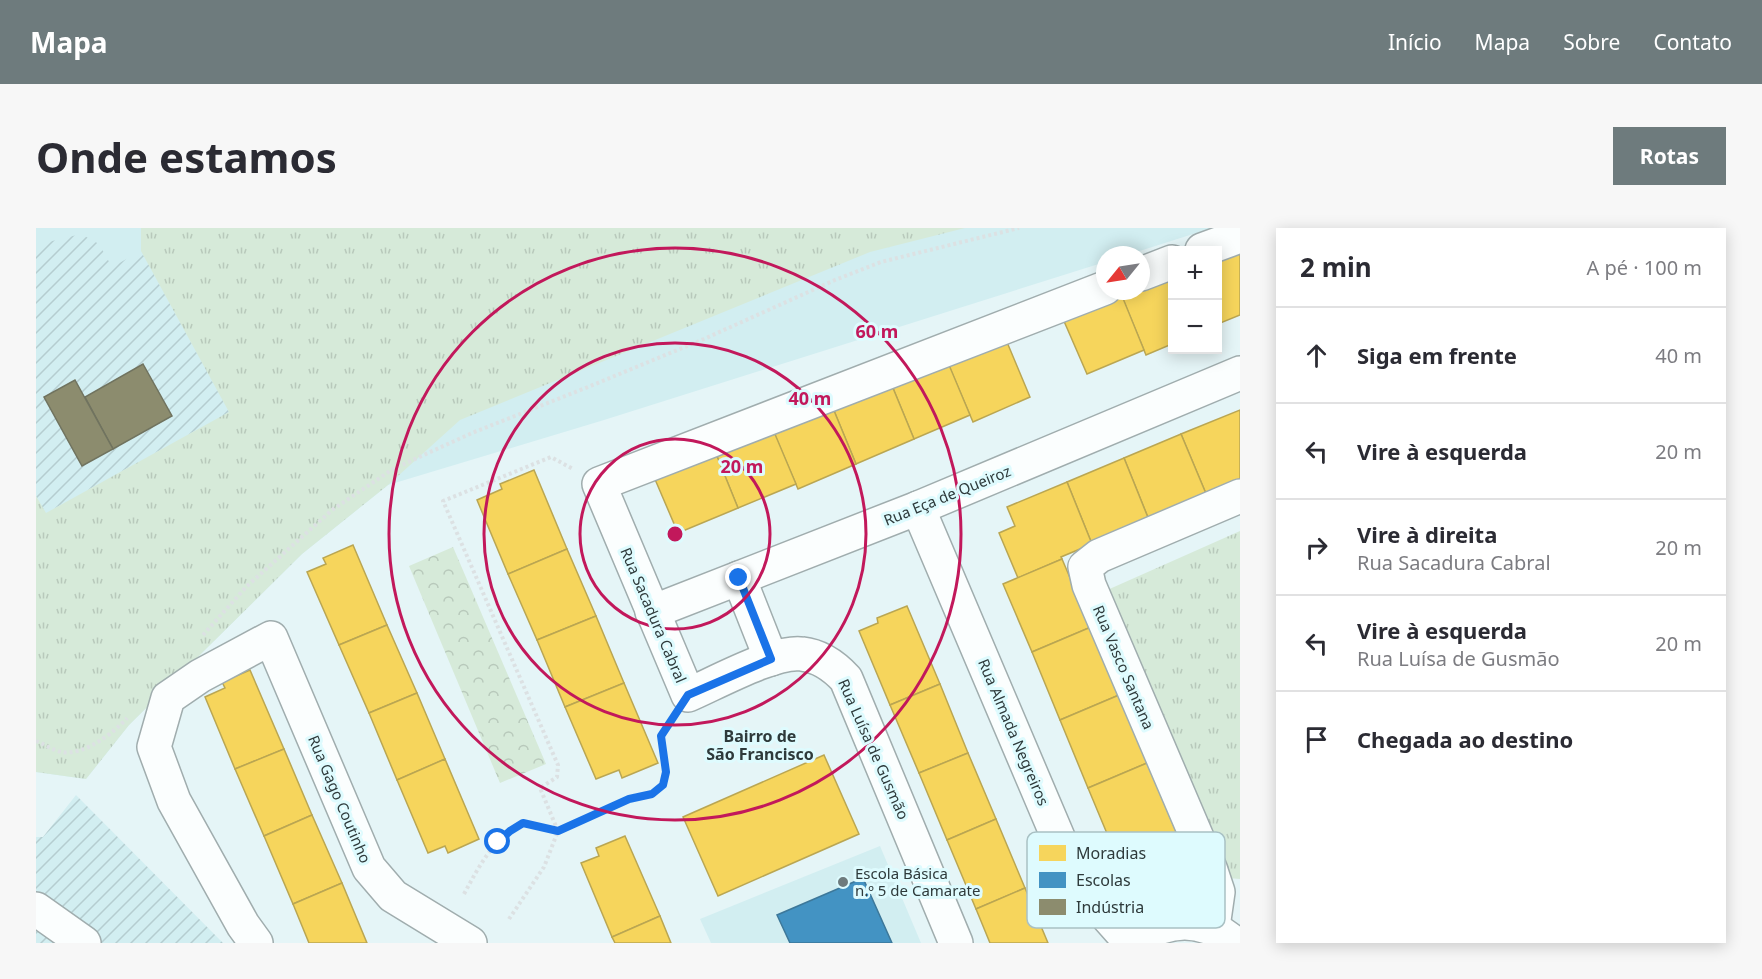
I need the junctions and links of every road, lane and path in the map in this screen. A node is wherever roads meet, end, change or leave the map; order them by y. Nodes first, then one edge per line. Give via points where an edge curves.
1 (1019, 228) edge
2 (1240, 236) edge
3 (1213, 246) edge
4 (1168, 264) edge
5 (1150, 271) edge
6 (1096, 291) edge
7 (1240, 373) edge
8 (599, 484) junction
9 (1240, 496) edge
10 (918, 507) junction
11 (739, 578) junction
12 (652, 612) junction
13 (203, 636) dead end
14 (771, 659) junction
15 (688, 695) junction
16 (132, 713) dead end
17 (36, 741) edge
18 (558, 831) junction
19 (1056, 832) edge
20 (1195, 832) edge
21 (464, 894) dead end
22 (36, 909) edge
23 (509, 919) dead end
24 (1118, 928) edge
25 (1158, 928) edge
26 (1205, 928) edge
27 (436, 935) edge
28 (1223, 935) edge
29 (84, 943) edge
30 (256, 943) edge
31 (471, 943) edge
32 (956, 943) edge
33 (1132, 943) edge

1 - 13 path via 881,262 844,276 393,470 332,510 247,586
2 - 3 street
4 - 5 street
6 - 8 street
7 - 10 street, Rua Eça de Queiroz
8 - 12 street, Rua Sacadura Cabral
8 - 18 path via 551,457 443,501 558,765 557,777 540,788
9 - 20 street, Rua Vasco Santana via 1099,556 1085,567 1089,585
10 - 11 street, Rua Eça de Queiroz
10 - 19 street, Rua Almada Negreiros
11 - 12 street, Rua Eça de Queiroz
11 - 14 street
12 - 15 street, Rua Sacadura Cabral
14 - 15 street, Rua Sacadura Cabral
14 - 32 street, Rua Luísa de Gusmão via 801,654 833,665 846,679
15 - 18 path via 661,736 666,772 663,785 652,794 629,799
16 - 17 path via 116,731 86,748 63,753
18 - 21 path via 523,823 510,831 483,858
18 - 23 path via 544,867
22 - 29 street
24 - 33 street, Rua Almada Negreiros
25 - 33 street via 1138,936
26 - 28 street
27 - 30 street, Rua Gago Coutinho via 369,868 271,638 168,698 154,747 174,801
27 - 31 street, Rua Gago Coutinho

